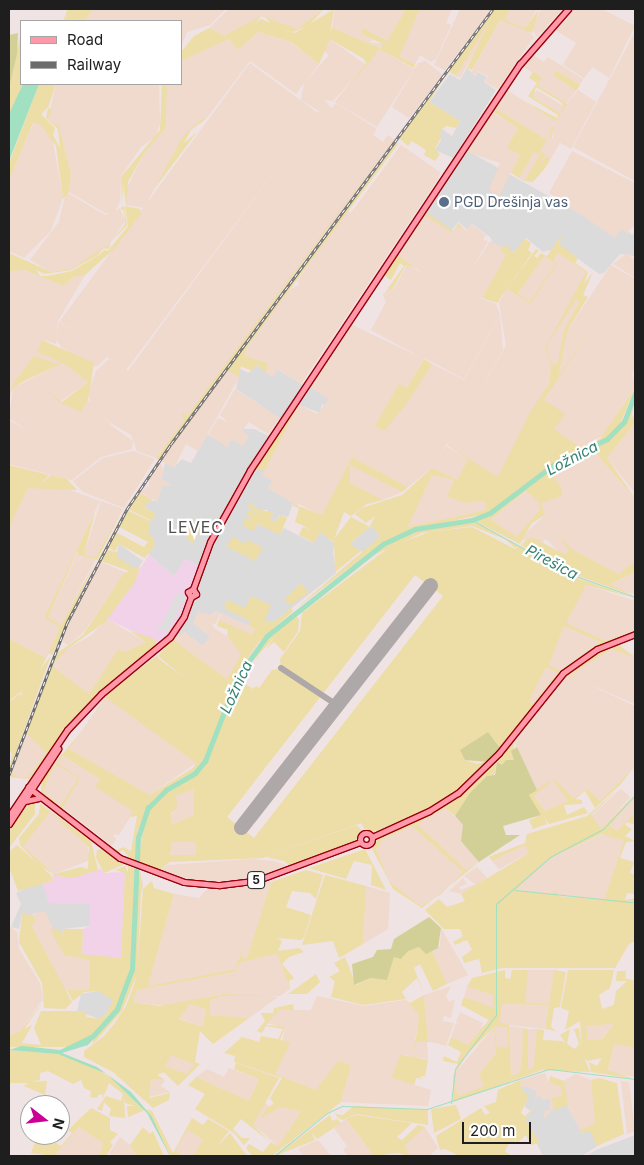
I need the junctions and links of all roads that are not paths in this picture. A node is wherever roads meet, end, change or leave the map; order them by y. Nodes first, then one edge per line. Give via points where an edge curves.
1 (568, 9) edge
2 (635, 634) edge
3 (70, 727) junction
4 (39, 779) junction
5 (29, 789) junction
6 (39, 797) junction
7 (22, 803) junction
8 (9, 816) edge
9 (9, 824) edge
10 (372, 837) junction
11 (360, 842) junction

1 - 3 main road via 515,72 248,473 210,542 193,589 196,594 191,596 170,637 101,694
2 - 10 main road, 5 via 596,649 563,673 499,754 458,793 429,811
3 - 4 main road
3 - 5 main road
4 - 5 main road
4 - 6 main road
5 - 6 main road, 5
5 - 7 main road
5 - 8 main road
6 - 7 main road
6 - 11 main road, 5 via 97,842 132,864 189,883 239,883 288,871
7 - 9 main road
10 - 11 main road, 5 via 368,845
10 - 11 main road, 5 via 365,833

